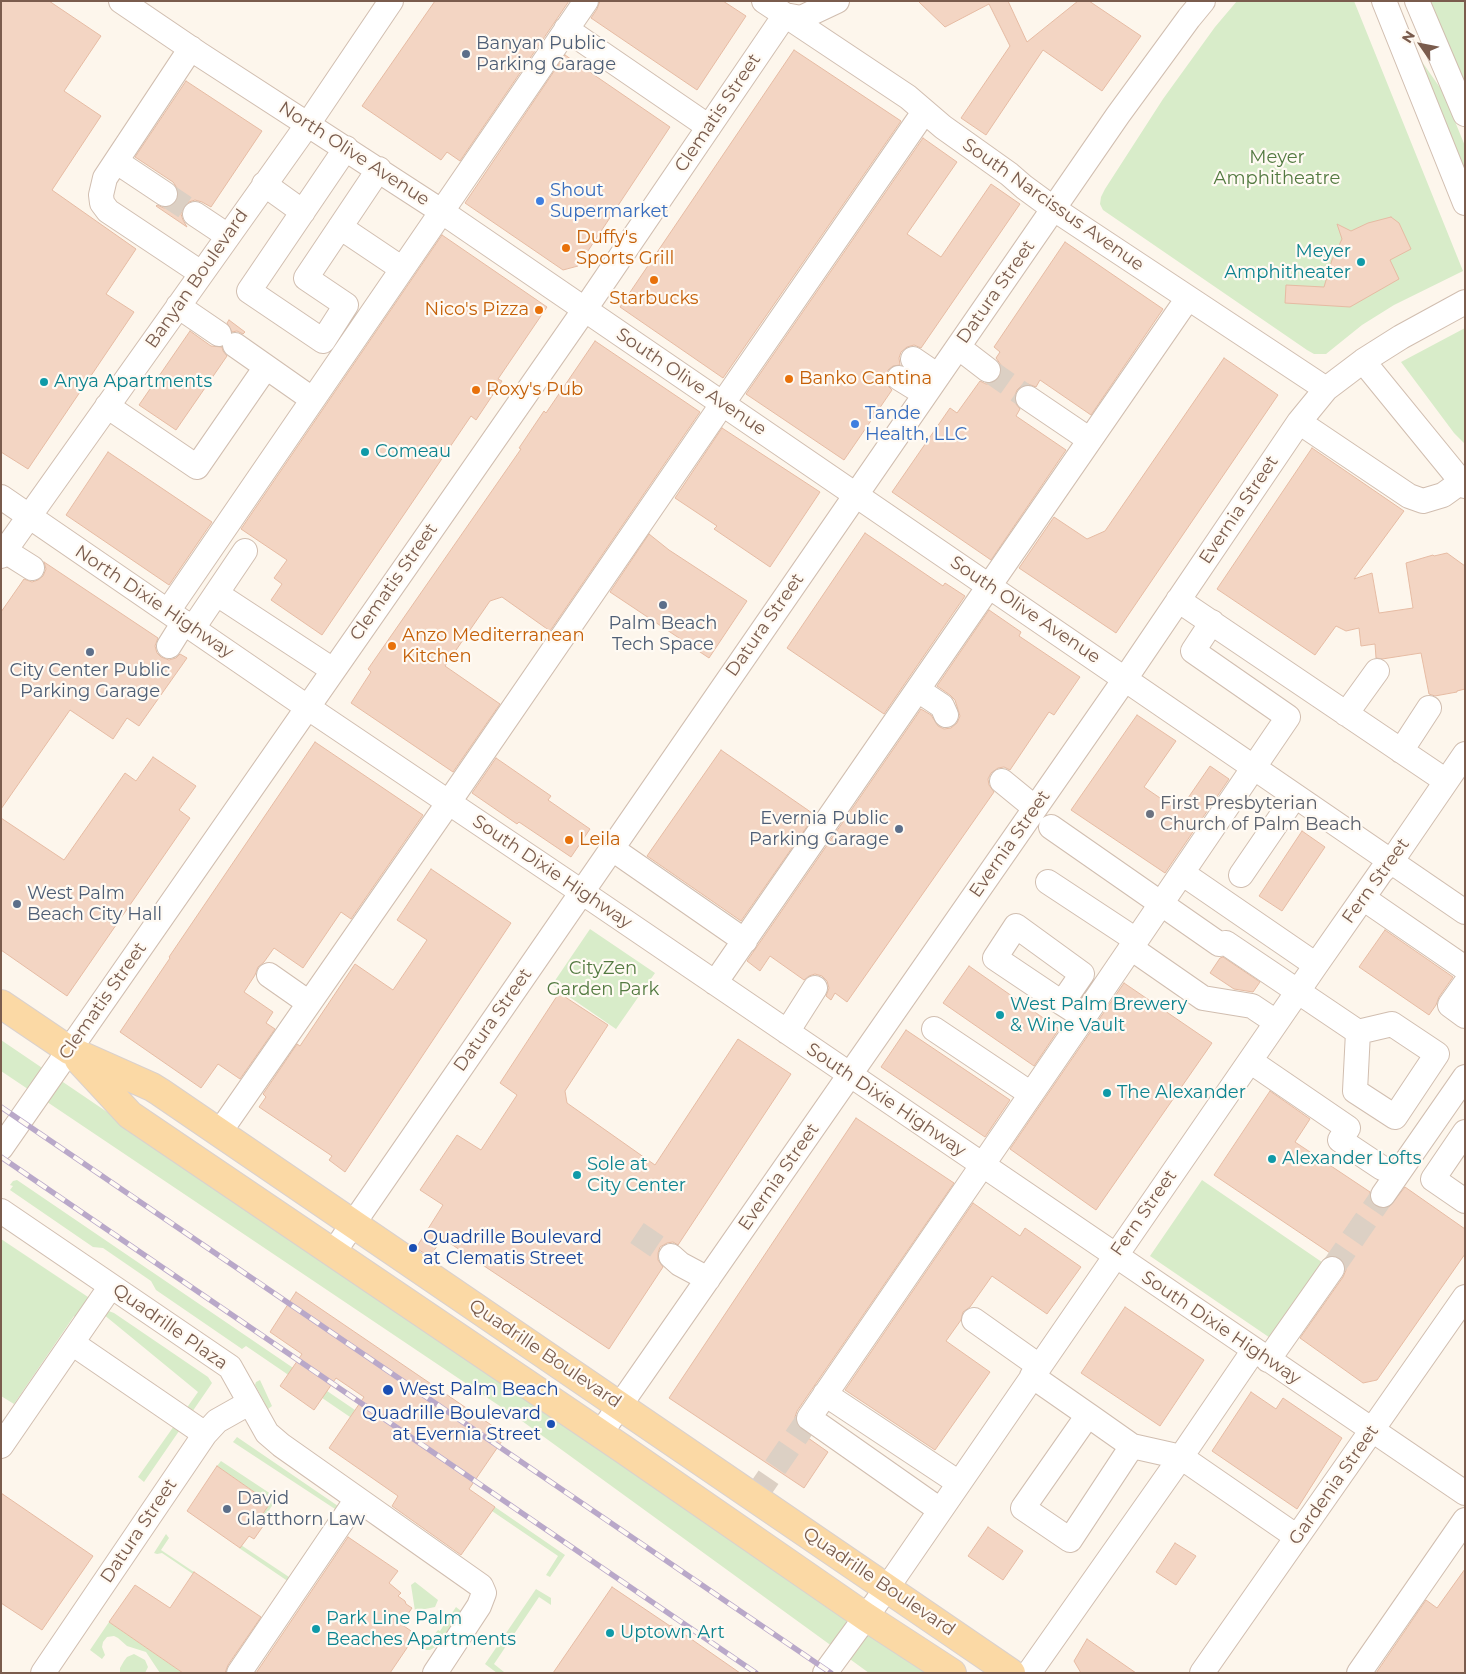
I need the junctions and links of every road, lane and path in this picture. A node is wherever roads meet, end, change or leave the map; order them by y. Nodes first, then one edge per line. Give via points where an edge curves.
1 (121, 1) edge
2 (391, 1) edge
3 (586, 1) edge
4 (764, 1) edge
5 (837, 1) edge
6 (1203, 1) edge
7 (1384, 1) edge
8 (1417, 1) edge
9 (782, 8) edge
10 (566, 29) junction
11 (191, 48) junction
12 (924, 112) junction
13 (1465, 114) edge
14 (308, 124) junction
15 (708, 127) junction
16 (346, 148) junction
17 (116, 162) junction
18 (379, 169) junction
19 (264, 184) junction
20 (165, 194) tunnel mouth
21 (1465, 203) edge
22 (1054, 209) junction
23 (441, 211) junction
24 (303, 212) junction
25 (195, 214) tunnel mouth
26 (340, 227) junction
27 (228, 236) junction
28 (401, 268) junction
29 (201, 272) junction
30 (1188, 298) junction
31 (1465, 302) edge
32 (178, 306) junction
33 (585, 309) junction
34 (958, 347) junction
35 (913, 359) dead end
36 (1363, 361) junction
37 (266, 366) junction
38 (988, 370) tunnel mouth
39 (899, 378) dead end
40 (931, 385) junction
41 (1326, 389) junction
42 (1028, 398) tunnel mouth
43 (312, 399) junction
44 (722, 403) junction
45 (107, 406) junction
46 (1299, 422) junction
47 (1090, 440) junction
48 (1463, 484) edge
49 (856, 494) junction
50 (1, 497) edge
51 (29, 516) junction
52 (246, 551) dead end
53 (3, 553) edge
54 (32, 568) dead end
55 (990, 586) junction
56 (217, 594) junction
57 (1178, 600) junction
58 (182, 620) junction
59 (1212, 622) junction
60 (169, 646) dead end
61 (333, 670) junction
62 (1376, 671) dead end
63 (1124, 679) junction
64 (918, 690) junction
65 (307, 707) junction
66 (1429, 708) dead end
67 (1346, 714) junction
68 (946, 715) dead end
69 (1401, 751) junction
70 (1465, 754) edge
71 (1254, 767) junction
72 (1002, 781) dead end
73 (1446, 781) junction
74 (1295, 796) junction
75 (449, 802) junction
76 (1035, 808) junction
77 (1051, 827) dead end
78 (611, 848) junction
79 (1391, 862) junction
80 (1182, 873) junction
81 (1241, 875) dead end
82 (1048, 882) dead end
83 (581, 892) junction
84 (1363, 898) junction
85 (1162, 903) junction
86 (1465, 912) edge
87 (745, 941) junction
88 (1133, 944) junction
89 (1316, 965) junction
90 (1465, 968) edge
91 (269, 975) dead end
92 (715, 983) junction
93 (1465, 984) edge
94 (815, 988) dead end
95 (1297, 992) junction
96 (309, 1003) junction
97 (1062, 1003) dead end
98 (1, 1004) edge
99 (1465, 1016) edge
100 (1084, 1017) junction
101 (1276, 1022) junction
102 (934, 1030) dead end
103 (787, 1032) junction
104 (1358, 1032) dead end
105 (69, 1050) junction
106 (1250, 1060) junction
107 (850, 1075) junction
108 (1465, 1077) edge
109 (1031, 1094) junction
110 (1465, 1132) edge
111 (219, 1133) junction
112 (1, 1148) edge
113 (983, 1165) junction
114 (1382, 1168) dead end
115 (1383, 1195) tunnel mouth
116 (1465, 1201) edge
117 (1, 1211) edge
118 (353, 1224) junction
119 (333, 1253) junction
120 (1115, 1255) junction
121 (671, 1256) tunnel mouth
122 (1332, 1269) tunnel mouth
123 (708, 1279) junction
124 (112, 1286) junction
125 (1465, 1296) edge
126 (974, 1320) dead end
127 (72, 1343) junction
128 (1261, 1355) junction
129 (1036, 1371) junction
130 (825, 1394) junction
131 (249, 1403) junction
132 (620, 1405) junction
133 (1088, 1415) junction
134 (1372, 1430) junction
135 (205, 1434) junction
136 (600, 1434) junction
137 (1, 1446) edge
138 (1132, 1446) junction
139 (1181, 1457) junction
140 (959, 1483) junction
141 (1465, 1493) edge
142 (357, 1499) junction
143 (940, 1510) junction
144 (1465, 1520) edge
145 (1297, 1537) junction
146 (887, 1588) junction
147 (866, 1617) junction
148 (43, 1673) edge
149 (239, 1673) edge
150 (435, 1673) edge
151 (826, 1673) edge
152 (952, 1673) edge
153 (1011, 1673) edge
154 (1029, 1673) edge
155 (1202, 1673) edge
156 (1359, 1673) edge

1 - 11 street, North Olive Avenue
2 - 14 street, Banyan Boulevard
3 - 10 street
4 - 9 street, South Narcissus Avenue
5 - 9 street via 801,18
6 - 22 street, Datura Street via 1118,115
7 - 21 street
8 - 13 street
9 - 12 street, South Narcissus Avenue via 908,97
9 - 15 street, Clematis Street
10 - 15 street
10 - 23 street
11 - 14 street, North Olive Avenue
11 - 17 street
12 - 22 street, South Narcissus Avenue
12 - 44 street
14 - 16 street, North Olive Avenue
14 - 19 street, Banyan Boulevard
15 - 33 street, Clematis Street
16 - 18 street, North Olive Avenue
16 - 24 street
17 - 20 street
17 - 29 street via 102,187 102,203 108,211
18 - 23 street, North Olive Avenue
18 - 26 street
19 - 24 street
19 - 27 street, Banyan Boulevard
22 - 30 street, South Narcissus Avenue
22 - 34 street, Datura Street
23 - 28 street
23 - 33 street, North Olive Avenue
24 - 26 street via 249,291 323,341 346,305 306,278
25 - 27 street
26 - 28 street
27 - 29 street, Banyan Boulevard
28 - 43 street
29 - 32 street, Banyan Boulevard
30 - 41 street, South Narcissus Avenue
30 - 47 street
31 - 36 street, Evernia Street
32 - 37 street
32 - 45 street, Banyan Boulevard
33 - 44 street, South Olive Avenue
33 - 61 street, Clematis Street
34 - 38 street
34 - 40 street, Datura Street
35 - 40 street
36 - 41 street, Evernia Street
36 - 48 street
37 - 43 street
37 - 45 street via 197,467
39 - 40 street
40 - 49 street, Datura Street
41 - 46 street, Evernia Street
42 - 47 street
43 - 58 street
44 - 49 street, South Olive Avenue
44 - 75 street
45 - 51 street, Banyan Boulevard
46 - 48 street via 1409,496 1423,501 1444,495
46 - 57 street, Evernia Street
47 - 55 street
49 - 55 street, South Olive Avenue
49 - 78 street, Datura Street
50 - 51 street, North Dixie Highway
51 - 53 street, Banyan Boulevard
51 - 58 street, North Dixie Highway
52 - 56 street
53 - 54 street
55 - 63 street, South Olive Avenue
55 - 64 street
56 - 58 street
56 - 61 street
57 - 59 street
57 - 63 street, Evernia Street
58 - 60 street
58 - 65 street, North Dixie Highway
59 - 67 street
59 - 71 street via 1193,651 1288,716
61 - 65 street, Clematis Street
62 - 67 street
63 - 71 street, South Olive Avenue
63 - 76 street, Evernia Street
64 - 68 street via 942,706
64 - 87 street
65 - 75 street, South Dixie Highway
65 - 105 street, Clematis Street
66 - 69 street
67 - 69 street
69 - 73 street
70 - 73 street, Fern Street
71 - 74 street, South Olive Avenue
71 - 80 street
72 - 76 street
73 - 79 street, Fern Street
74 - 79 street, South Olive Avenue
74 - 81 street
75 - 83 street, South Dixie Highway
75 - 96 street
76 - 107 street, Evernia Street
77 - 85 street
78 - 83 street, Datura Street
78 - 87 street
79 - 84 street, Fern Street
79 - 86 street, South Olive Avenue
80 - 85 street
80 - 89 street
82 - 88 street
83 - 92 street, South Dixie Highway
83 - 118 street, Datura Street
84 - 89 street, Fern Street
84 - 90 street
85 - 88 street
85 - 95 street via 1219,944 1226,943
87 - 92 street
88 - 100 street
88 - 101 street via 1203,998 1252,1006
89 - 95 street, Fern Street
91 - 96 street
92 - 103 street, South Dixie Highway
93 - 99 street via 1450,1005
94 - 103 street
95 - 101 street, Fern Street
95 - 104 street
96 - 111 street
97 - 100 street
98 - 105 main road, Quadrille Boulevard
100 - 109 street
101 - 106 street, Fern Street
102 - 109 street
103 - 107 street, South Dixie Highway
105 - 111 main road, Quadrille Boulevard via 152,1087
105 - 112 street, Clematis Street
105 - 119 main road, Quadrille Boulevard via 130,1115
106 - 114 street via 1348,1128 1340,1140
106 - 120 street, Fern Street
107 - 113 street, South Dixie Highway
107 - 123 street, Evernia Street
108 - 115 street
109 - 113 street
110 - 116 street via 1433,1179
111 - 118 main road, Quadrille Boulevard
113 - 120 street, South Dixie Highway
113 - 130 street
117 - 124 street, Quadrille Plaza
118 - 119 street, Datura Street
118 - 132 main road, Quadrille Boulevard
119 - 136 main road, Quadrille Boulevard
120 - 128 street, South Dixie Highway
120 - 129 street, Fern Street
121 - 123 street
122 - 128 street
123 - 132 street, Evernia Street
124 - 127 street
124 - 131 street, Quadrille Plaza via 230,1367
125 - 134 street, Gardenia Street
126 - 129 street
127 - 135 street
127 - 137 street
128 - 134 street, South Dixie Highway
128 - 139 street
129 - 133 street
129 - 140 street, Fern Street
130 - 140 street
130 - 143 street via 809,1418
131 - 135 street, Datura Street via 217,1421
131 - 142 street, Quadrille Plaza via 267,1433
132 - 136 street, Evernia Street
132 - 146 main road, Quadrille Boulevard
133 - 138 street
133 - 138 street via 1022,1508 1070,1540
134 - 141 street, South Dixie Highway
134 - 145 street, Gardenia Street
135 - 148 street, Datura Street
136 - 147 main road, Quadrille Boulevard
138 - 139 street
139 - 145 street
139 - 154 street
140 - 143 street, Fern Street
142 - 149 street
142 - 150 street, Quadrille Plaza via 484,1589 479,1606
143 - 146 street, Fern Street
144 - 156 street
145 - 155 street, Gardenia Street
146 - 147 street, Fern Street
146 - 153 main road, Quadrille Boulevard
147 - 151 street, Fern Street
147 - 152 main road, Quadrille Boulevard

